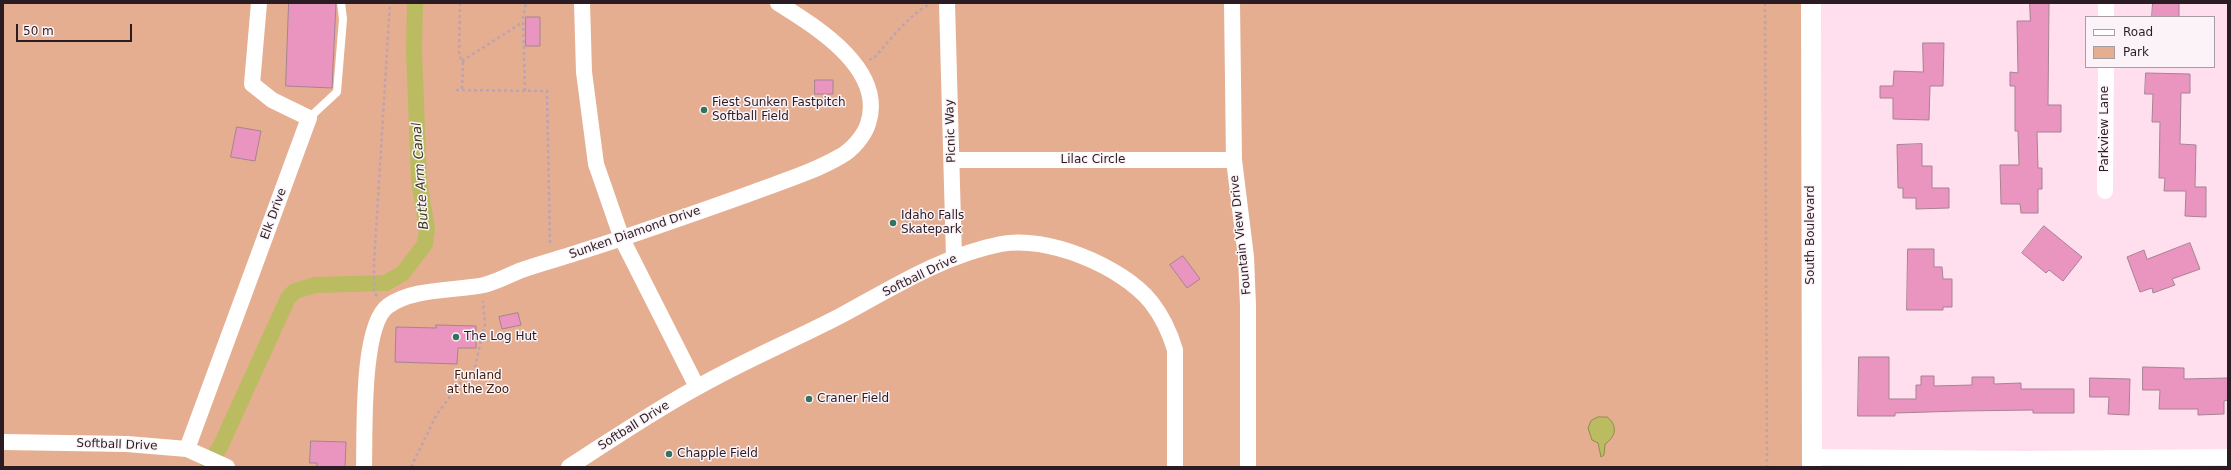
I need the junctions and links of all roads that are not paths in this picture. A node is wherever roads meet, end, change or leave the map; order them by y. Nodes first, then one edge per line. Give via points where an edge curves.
1 (259, 3) edge
2 (341, 3) edge
3 (582, 3) edge
4 (778, 3) edge
5 (947, 3) edge
6 (1232, 3) edge
7 (1811, 3) edge
8 (2106, 3) edge
9 (2106, 16) edge
10 (2106, 68) edge
11 (309, 118) junction
12 (952, 160) junction
13 (1234, 160) junction
14 (2105, 191) dead end
15 (622, 239) junction
16 (954, 258) junction
17 (697, 387) junction
18 (3, 442) edge
19 (187, 449) junction
20 (2228, 457) edge
21 (1812, 462) edge
22 (2041, 463) edge
23 (226, 466) edge
24 (364, 467) edge
25 (569, 467) edge
26 (1175, 467) edge
27 (1248, 467) edge

1 - 11 street via 252,84 272,100
2 - 11 lane via 343,19 337,92
3 - 15 street via 584,72 596,164
4 - 15 street, Sunken Diamond Drive via 834,42 865,80 871,104 868,124 857,142 842,156 785,180
5 - 12 street, Picnic Way
6 - 13 street, Fountain View Drive
7 - 21 street, South Boulevard
8 - 9 street
10 - 14 street, Parkview Lane
11 - 19 street, Elk Drive
12 - 13 street, Lilac Circle
12 - 16 street, Picnic Way
13 - 27 street, Fountain View Drive via 1246,256 1248,298
15 - 17 street
15 - 24 street, Sunken Diamond Drive via 482,285 420,294 387,306 376,321 370,343
16 - 17 street, Softball Drive
16 - 26 street, Softball Drive via 1001,243 1024,242 1046,245 1073,253 1115,273 1150,302 1168,330 1175,350
17 - 25 street, Softball Drive
18 - 19 street, Softball Drive via 127,444
19 - 23 street, Softball Drive
20 - 22 street
21 - 22 street

